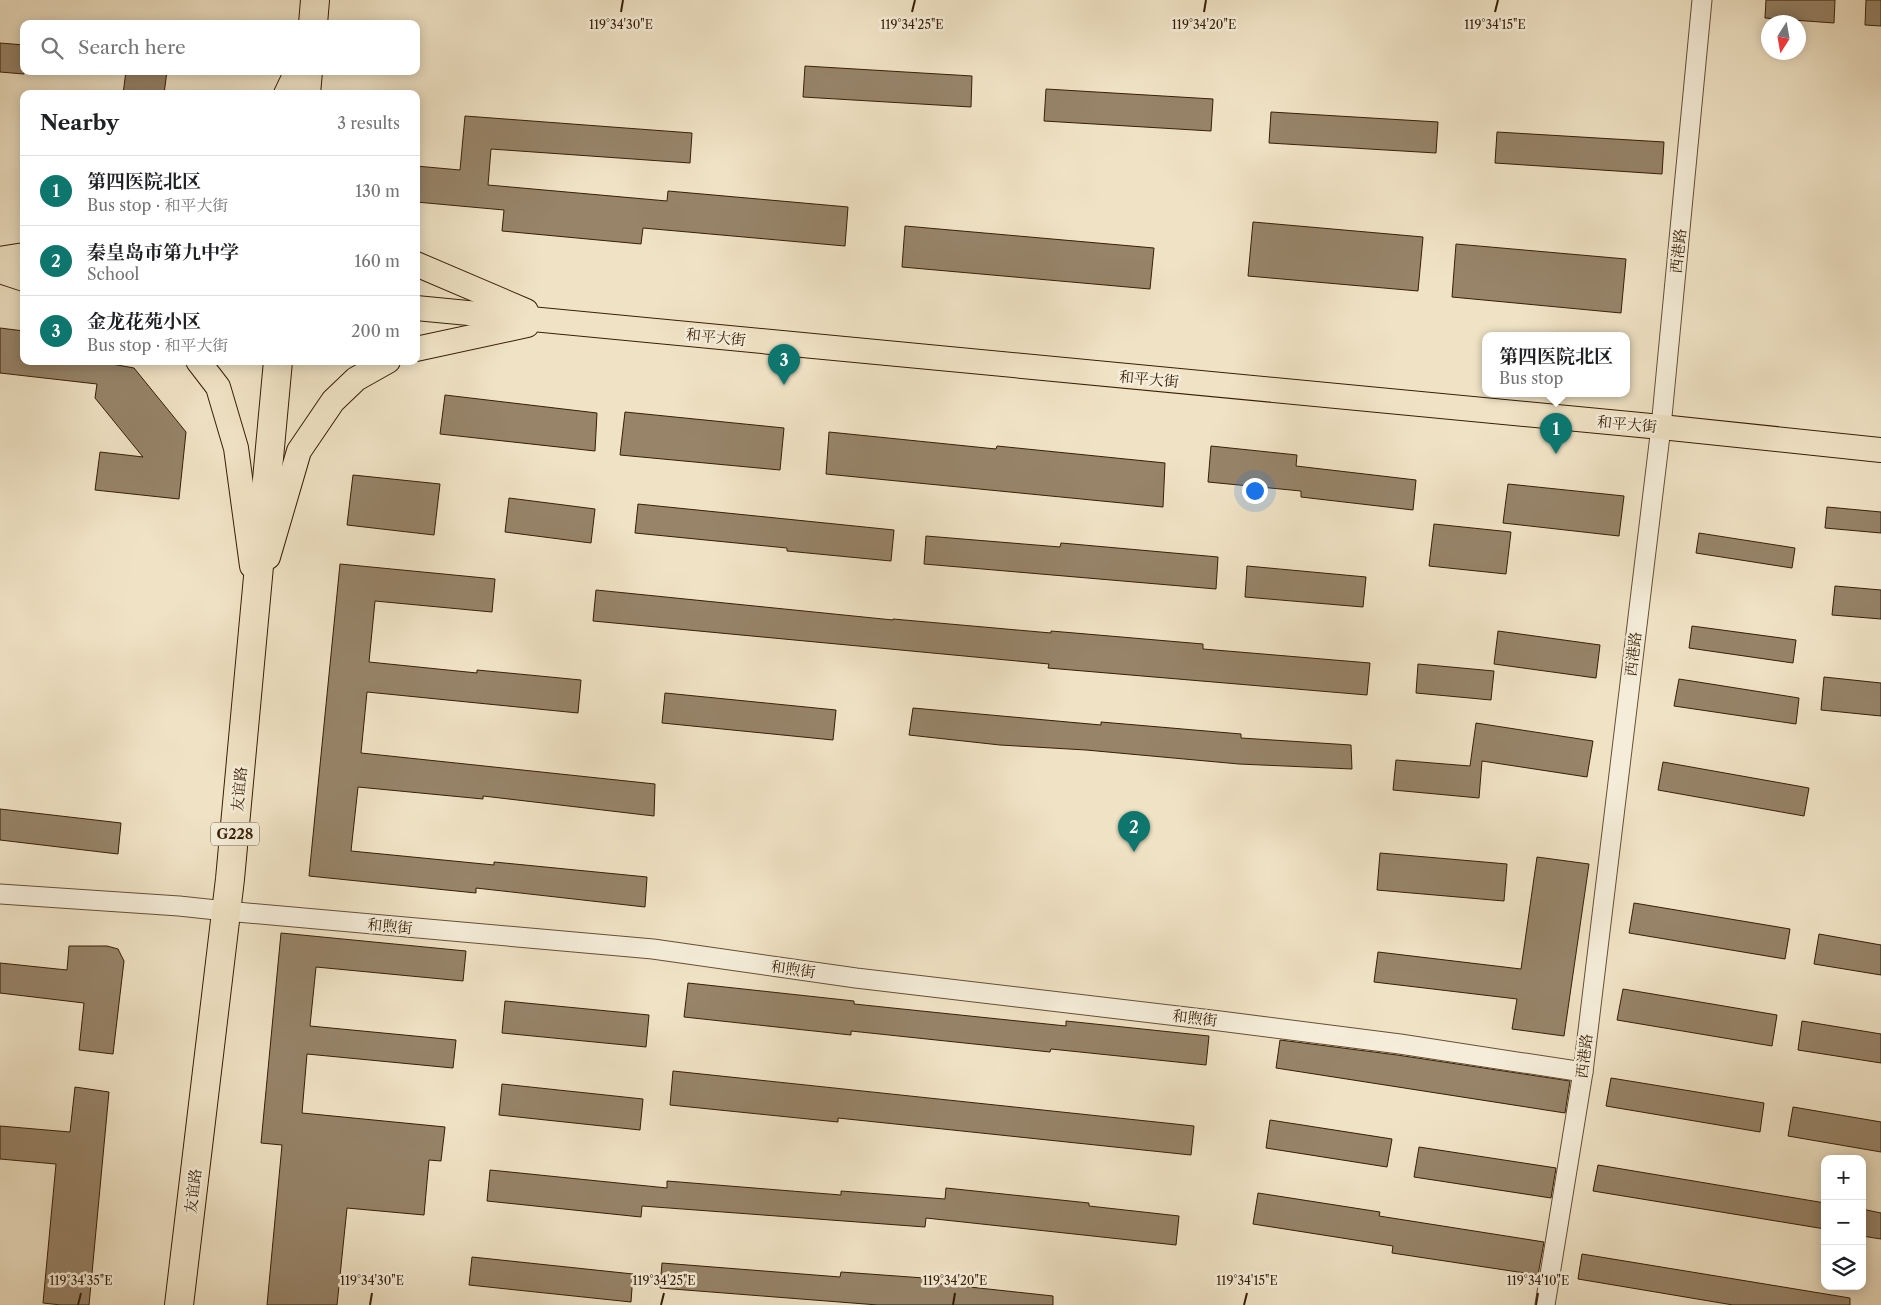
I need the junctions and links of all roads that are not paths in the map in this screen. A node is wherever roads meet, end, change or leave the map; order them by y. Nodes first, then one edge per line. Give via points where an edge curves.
1 (315, 0) edge
2 (1702, 0) edge
3 (313, 20) edge
4 (295, 75) edge
5 (308, 75) edge
6 (317, 75) edge
7 (288, 90) edge
8 (306, 90) edge
9 (318, 90) edge
10 (20, 256) edge
11 (0, 259) edge
12 (0, 265) edge
13 (420, 266) edge
14 (20, 268) edge
15 (0, 271) edge
16 (20, 278) edge
17 (420, 308) edge
18 (548, 321) junction
19 (420, 348) edge
20 (201, 365) edge
21 (278, 365) edge
22 (381, 365) edge
23 (1661, 427) junction
24 (1881, 450) edge
25 (256, 594) junction
26 (0, 894) edge
27 (226, 911) junction
28 (1583, 1072) junction
29 (179, 1305) edge
30 (1546, 1305) edge

1 - 3 highway
2 - 23 street, 西港路
4 - 7 main road
5 - 8 highway
6 - 9 main road
10 - 11 main road
12 - 14 main road
13 - 18 main road
15 - 16 main road
17 - 18 main road, 和平大街
18 - 19 main road
18 - 23 main road, 和平大街
20 - 25 main road via 218,387 236,448
21 - 25 highway, 友谊路 / G228
22 - 25 main road via 356,379 333,401 299,451
23 - 24 main road, 和平大街
23 - 28 street, 西港路
25 - 27 highway, 友谊路 / G228
26 - 27 street, 和煦街
27 - 28 street, 和煦街 via 653,949 856,978 1390,1043
27 - 29 highway, 友谊路 / G228
28 - 30 street, 西港路

